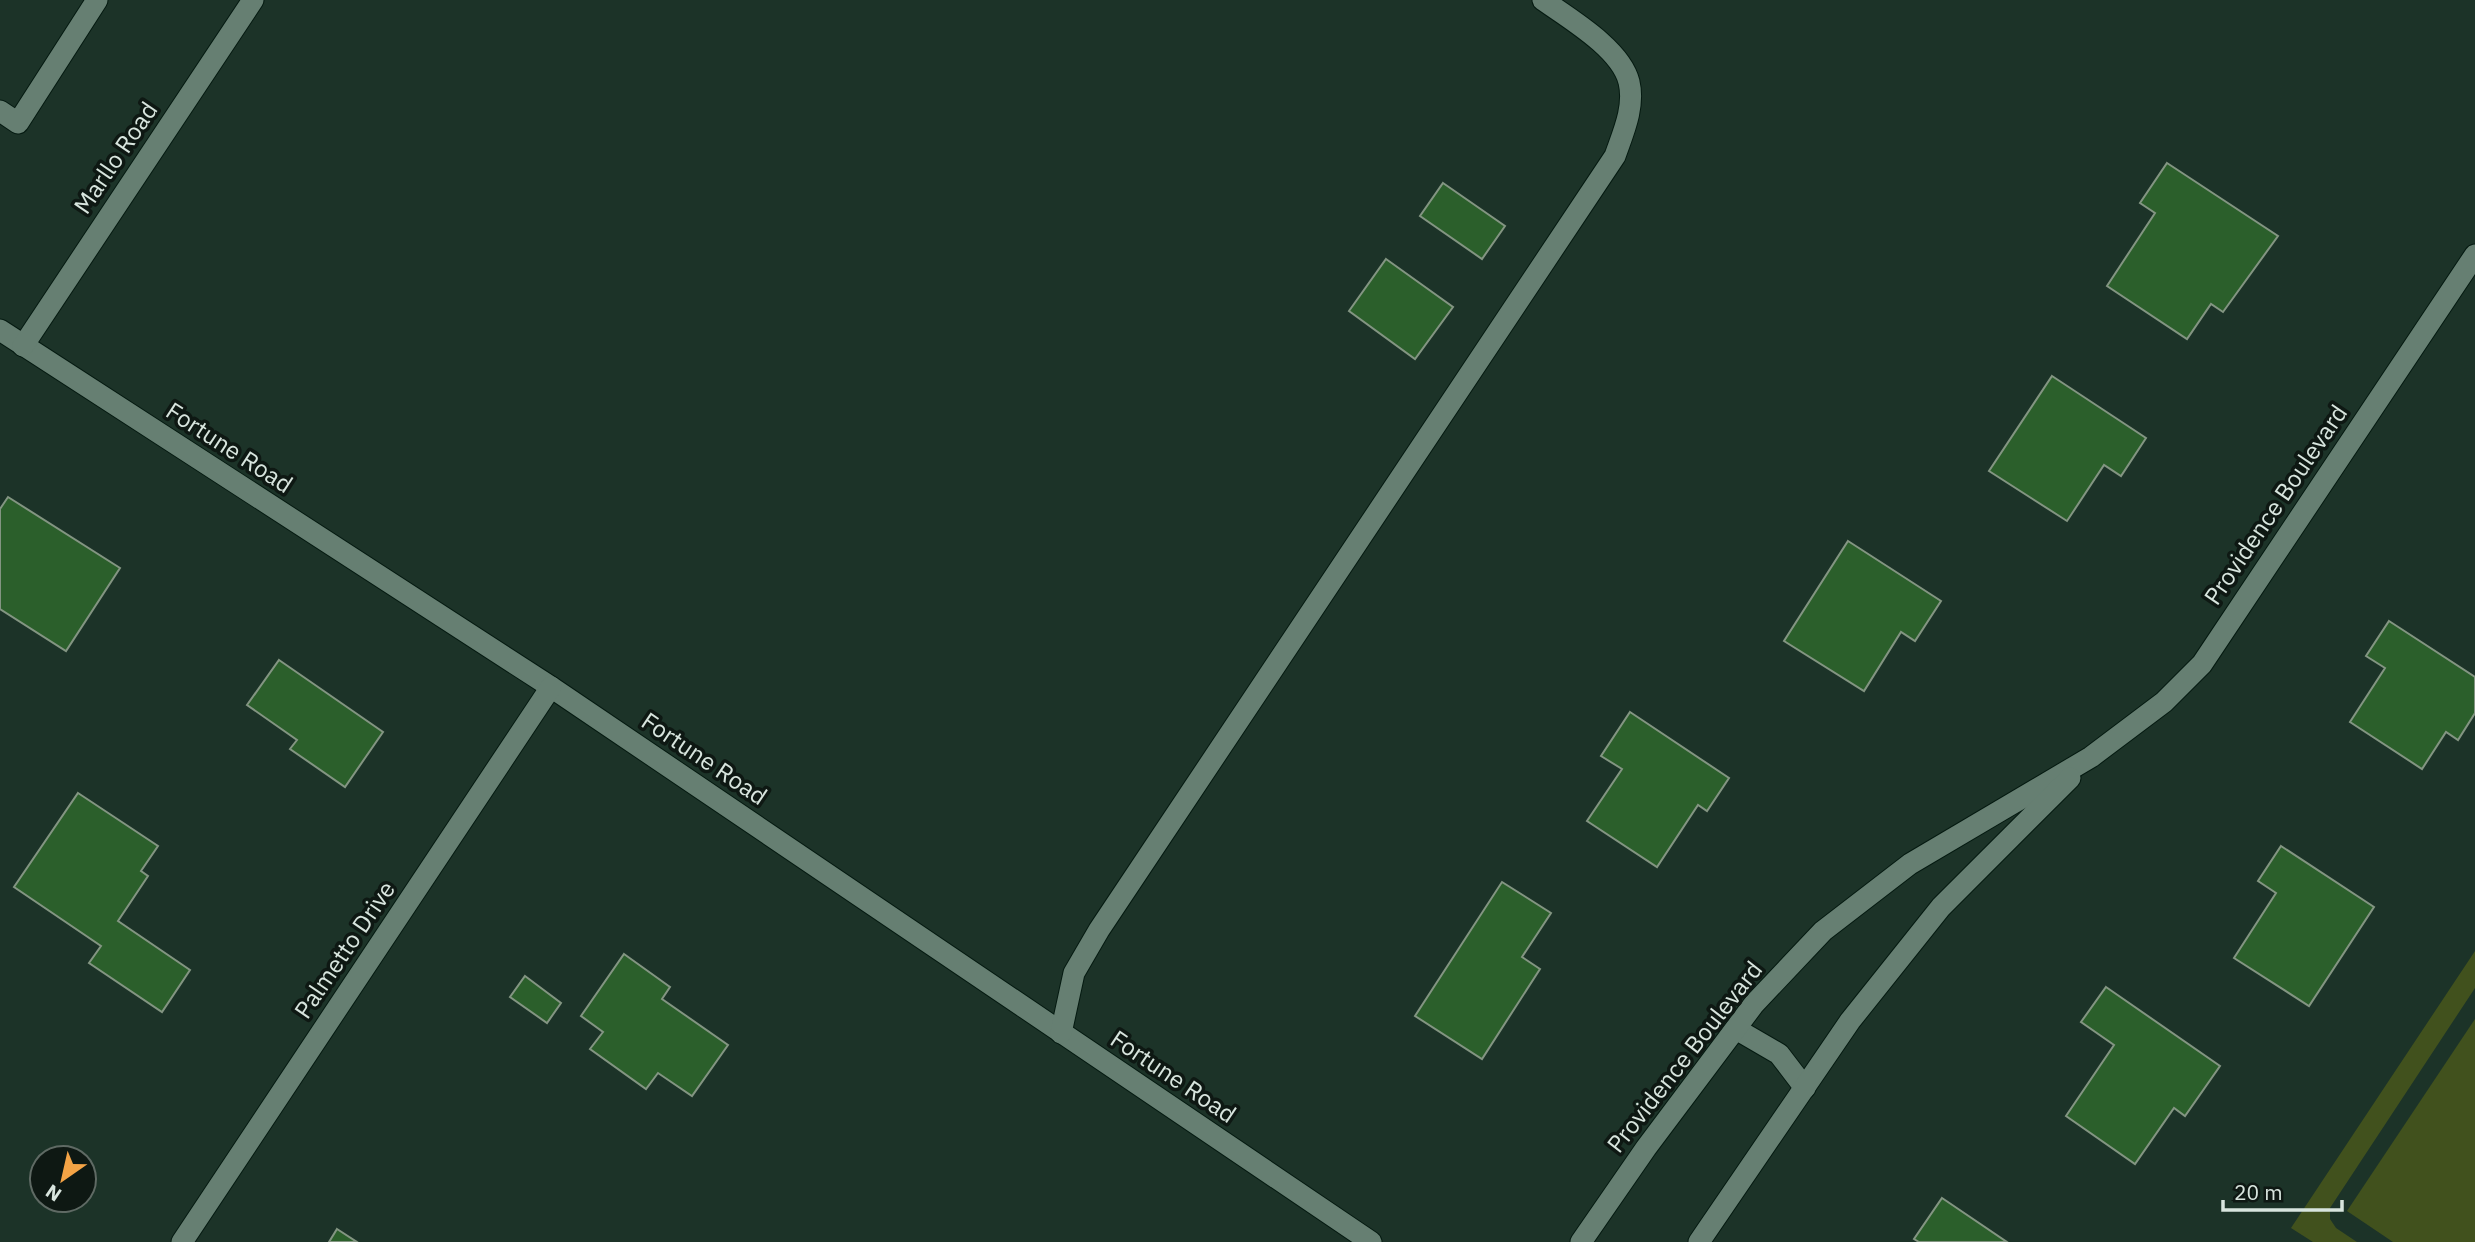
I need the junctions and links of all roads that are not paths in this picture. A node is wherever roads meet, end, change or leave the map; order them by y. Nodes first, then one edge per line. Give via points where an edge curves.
1 (97, 0) edge
2 (253, 0) edge
3 (1544, 0) edge
4 (0, 111) edge
5 (2475, 255) edge
6 (0, 330) edge
7 (23, 346) junction
8 (551, 687) junction
9 (2091, 757) junction
10 (1736, 1029) junction
11 (1061, 1032) junction
12 (1805, 1088) junction
13 (182, 1242) edge
14 (1371, 1242) edge
15 (1581, 1242) edge
16 (1699, 1242) edge

1 - 4 street via 18,123
2 - 7 street, Marllo Road
3 - 11 street via 1615,56 1629,82 1628,118 1615,156 1099,930 1074,973
5 - 9 street, Providence Boulevard via 2202,664 2164,702
6 - 7 street, Fortune Road
7 - 8 street, Fortune Road
8 - 11 street, Fortune Road
8 - 13 street, Palmetto Drive
9 - 10 street, Providence Boulevard via 1910,864 1823,931
9 - 12 street, Providence Boulevard via 1941,907 1850,1021
10 - 12 street via 1780,1054
10 - 15 street, Providence Boulevard
11 - 14 street, Fortune Road
12 - 16 street, Providence Boulevard

